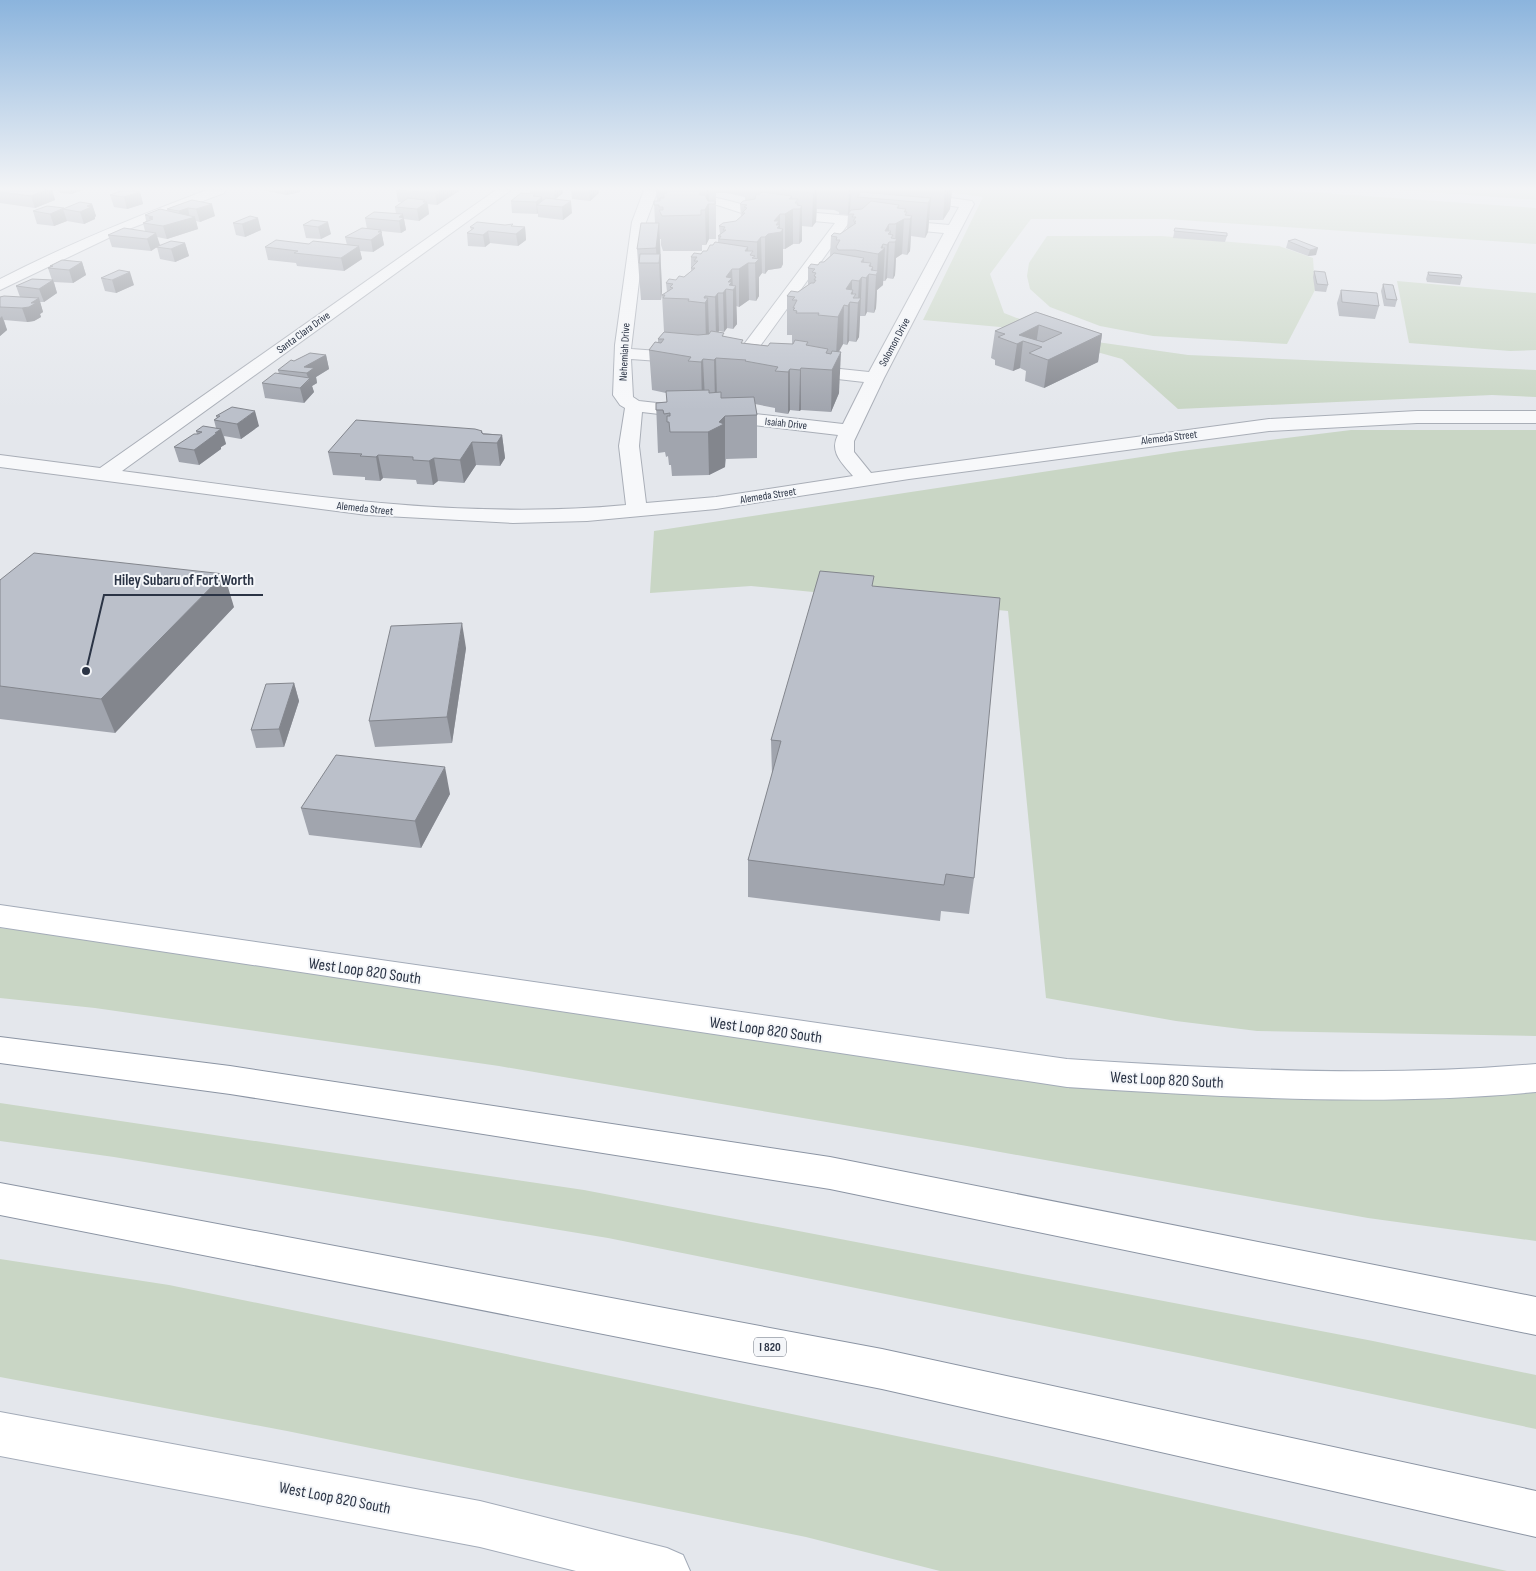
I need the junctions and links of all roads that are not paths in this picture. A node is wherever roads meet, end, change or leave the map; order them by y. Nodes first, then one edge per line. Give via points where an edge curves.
1 (42, 263) edge
2 (400, 263) edge
3 (634, 263) edge
4 (812, 263) edge
5 (935, 263) edge
6 (0, 285) edge
7 (623, 353) junction
8 (700, 360) edge
9 (720, 361) edge
10 (739, 363) junction
11 (758, 365) edge
12 (788, 368) edge
13 (875, 378) junction
14 (634, 406) junction
15 (1536, 417) edge
16 (848, 430) junction
17 (0, 461) edge
18 (103, 475) junction
19 (866, 479) junction
20 (637, 511) junction
21 (0, 916) edge
22 (0, 1050) edge
23 (1536, 1078) edge
24 (0, 1199) edge
25 (1536, 1316) edge
26 (0, 1434) edge
27 (1536, 1514) edge
28 (666, 1571) edge

1 - 6 street
2 - 18 street, Santa Clara Drive
3 - 7 street, Nehemiah Drive
4 - 10 street
5 - 13 street, Solomon Drive
7 - 8 street
7 - 14 street, Nehemiah Drive via 622,395
9 - 10 street
10 - 11 street
12 - 13 street
13 - 16 street, Solomon Drive
14 - 16 street, Isaiah Drive
14 - 20 street via 629,446
15 - 19 street, Alemeda Street via 1417,417 1269,425
16 - 19 street, Solomon Drive via 844,453
17 - 18 street, Alemeda Street
18 - 20 street, Alemeda Street via 414,512 513,517
19 - 20 street, Alemeda Street via 760,497
21 - 23 main road, West Loop 820 South via 1067,1073 1225,1083 1396,1086
22 - 25 main road via 230,1080 830,1173
24 - 27 main road, I 820 via 882,1369
26 - 28 main road, West Loop 820 South via 480,1524

